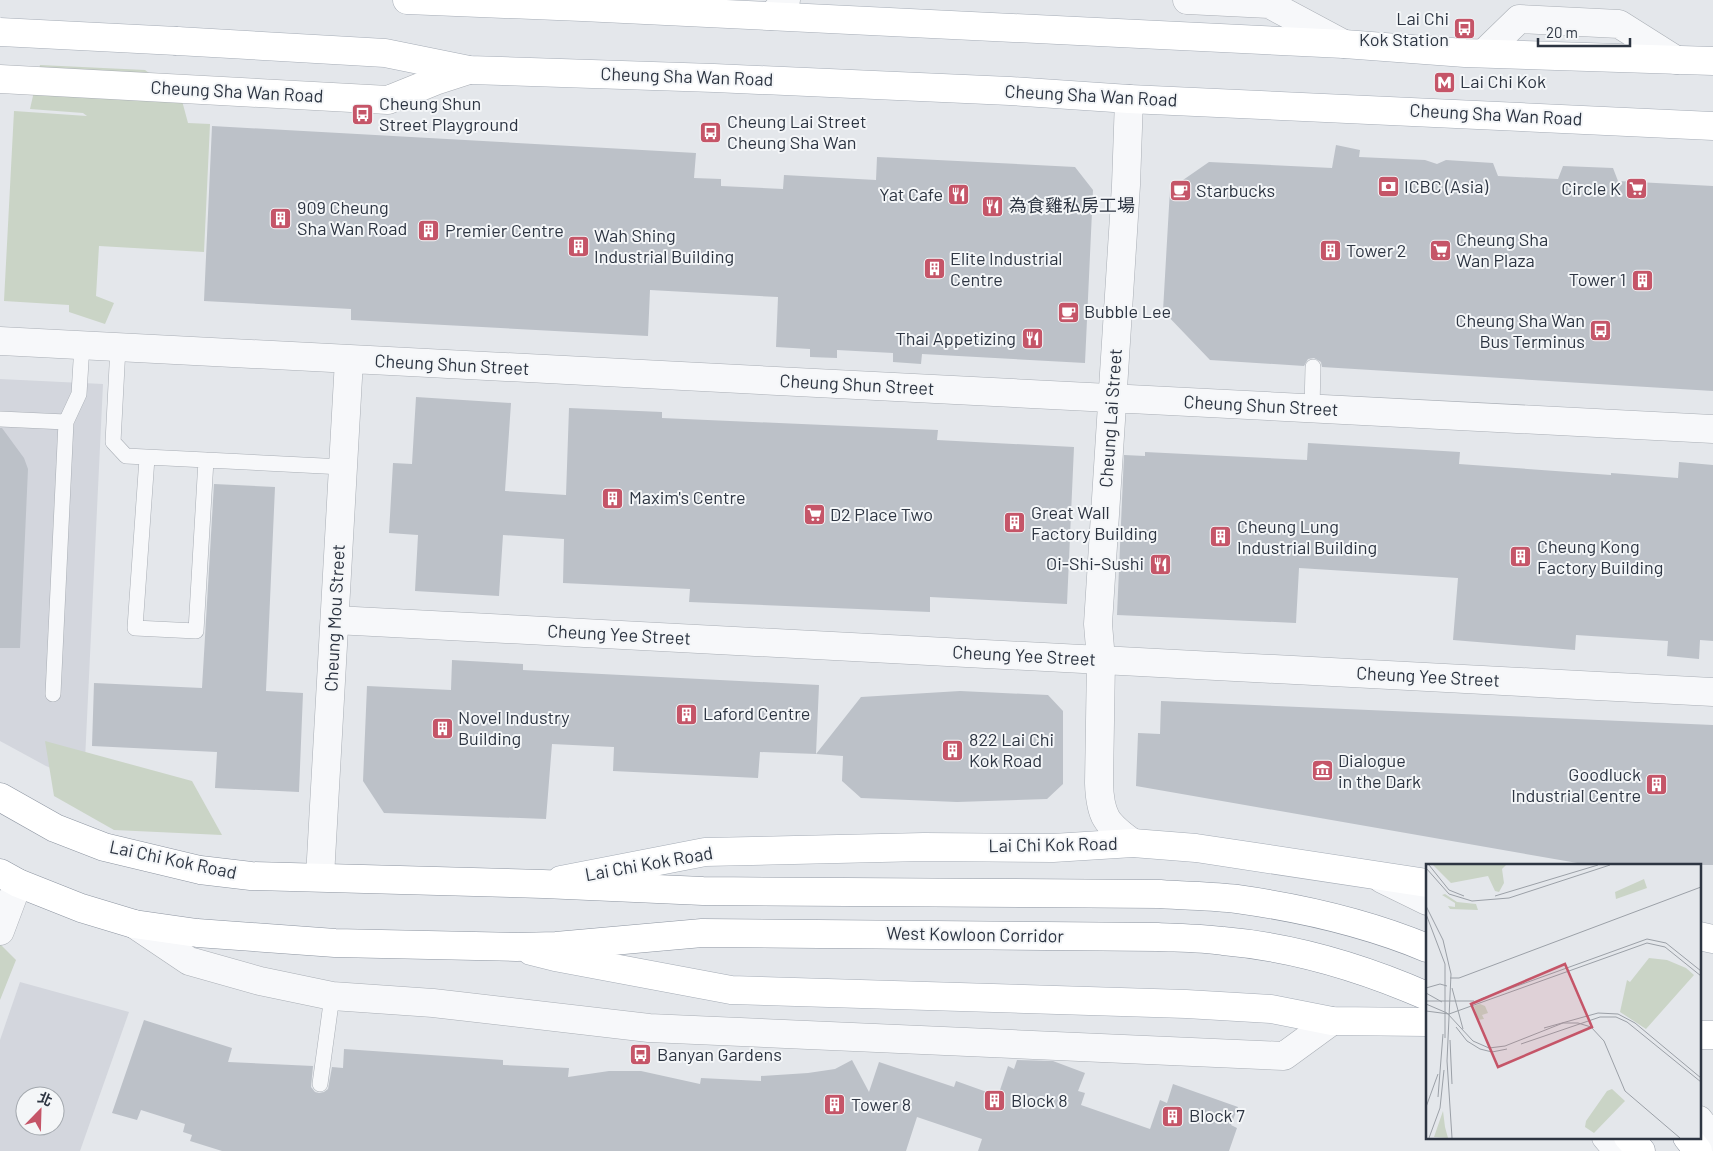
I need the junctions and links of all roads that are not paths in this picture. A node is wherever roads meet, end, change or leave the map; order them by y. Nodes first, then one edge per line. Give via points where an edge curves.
1 (407, 0) edge
2 (1187, 0) edge
3 (527, 2) edge
4 (778, 8) edge
5 (0, 32) edge
6 (1344, 44) junction
7 (1484, 54) junction
8 (1676, 60) junction
9 (1713, 61) edge
10 (469, 70) junction
11 (0, 79) edge
12 (1129, 99) junction
13 (1713, 126) edge
14 (0, 341) edge
15 (82, 345) junction
16 (118, 347) junction
17 (349, 360) junction
18 (1313, 367) dead end
19 (1111, 398) junction
20 (1312, 408) junction
21 (0, 419) edge
22 (66, 422) junction
23 (1713, 429) edge
24 (147, 458) junction
25 (206, 460) junction
26 (343, 468) junction
27 (335, 620) junction
28 (1101, 660) junction
29 (1713, 692) edge
30 (52, 694) dead end
31 (0, 797) edge
32 (1133, 843) junction
33 (1372, 874) junction
34 (320, 877) junction
35 (9, 878) edge
36 (1426, 883) edge
37 (543, 884) junction
38 (1426, 901) edge
39 (134, 924) junction
40 (0, 932) edge
41 (1700, 936) edge
42 (1713, 939) edge
43 (516, 947) junction
44 (1426, 948) edge
45 (332, 996) junction
46 (1426, 996) edge
47 (1332, 1021) junction
48 (1426, 1022) edge
49 (1700, 1035) edge
50 (1713, 1035) edge
51 (320, 1084) dead end
52 (1700, 1121) edge
53 (1607, 1138) edge
54 (1629, 1138) edge
55 (1688, 1138) edge
56 (1713, 1138) edge
57 (1618, 1151) edge
58 (1641, 1151) edge
59 (1698, 1151) edge

1 - 3 main road
2 - 6 street via 1269,4
3 - 4 main road
4 - 6 main road
5 - 10 main road, Cheung Sha Wan Road, bridge via 385,52
6 - 7 main road
7 - 8 main road
7 - 8 street via 1519,19 1619,24
8 - 9 main road
10 - 11 main road, Cheung Sha Wan Road via 388,100
10 - 12 main road, Cheung Sha Wan Road via 1010,90
12 - 13 main road, Cheung Sha Wan Road
12 - 19 street, Cheung Lai Street
14 - 15 street, Cheung Shun Street
15 - 16 street, Cheung Shun Street
15 - 22 lane via 79,394
16 - 17 street, Cheung Shun Street
16 - 24 lane via 113,442 126,456
17 - 19 street, Cheung Shun Street
17 - 26 street, Cheung Mou Street
18 - 20 lane
19 - 20 street, Cheung Shun Street
19 - 28 street, Cheung Lai Street via 1098,624
20 - 23 street, Cheung Shun Street
21 - 22 lane
22 - 30 lane
24 - 25 lane
24 - 25 lane via 135,628 196,631
25 - 26 lane
26 - 27 street, Cheung Mou Street
27 - 28 street, Cheung Yee Street
27 - 34 street, Cheung Mou Street
28 - 29 street, Cheung Yee Street
28 - 32 street, Cheung Lai Street via 1100,801 1104,816
31 - 34 main road, Lai Chi Kok Road via 55,828 104,847 200,870 250,876
32 - 33 main road, Lai Chi Kok Road via 1196,848
32 - 37 main road, Lai Chi Kok Road via 1053,848 705,852
33 - 36 main road, Lai Chi Kok Road
33 - 38 street, Lai Chi Kok Road
34 - 37 main road, Lai Chi Kok Road
35 - 39 main road via 81,908
35 - 40 street
37 - 44 main road via 703,891 1160,894 1235,899 1354,923
39 - 43 main road via 197,933 335,943
39 - 45 street via 189,961 260,981
41 - 42 main road
43 - 46 main road, West Kowloon Corridor via 702,932 1224,940 1351,967
43 - 47 main road via 731,990 1271,1008
45 - 47 street via 433,1003 649,1028 1284,1056
45 - 51 lane
47 - 48 main road
49 - 50 main road
52 - 56 street
53 - 57 street
54 - 58 main road
55 - 59 main road

